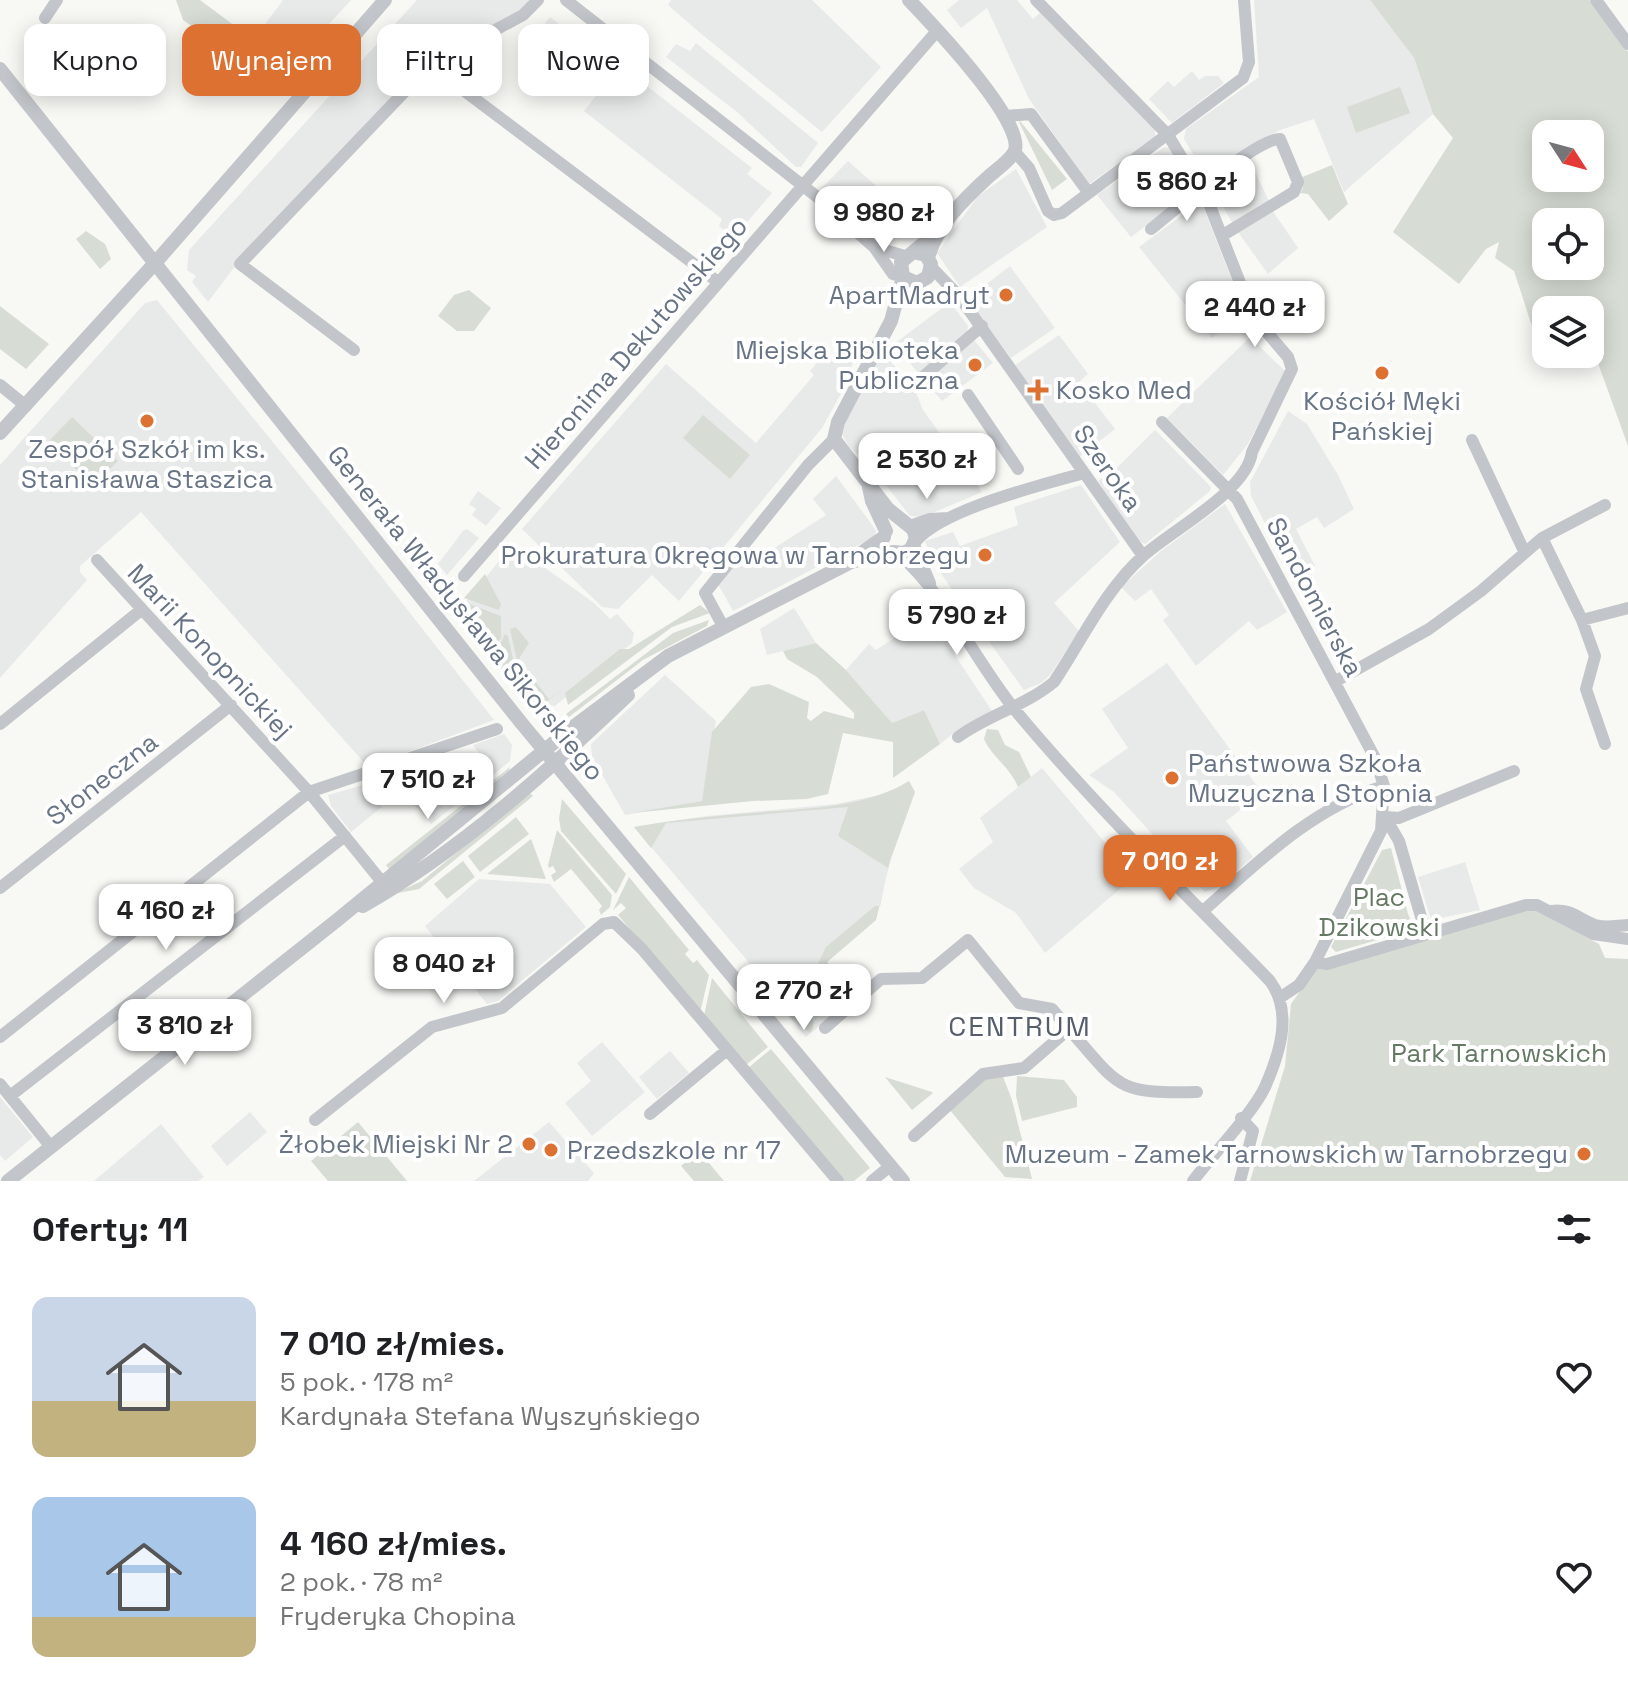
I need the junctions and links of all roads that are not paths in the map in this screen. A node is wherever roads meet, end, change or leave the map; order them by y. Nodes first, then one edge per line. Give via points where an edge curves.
1 (57, 0) edge
2 (385, 0) edge
3 (397, 0) edge
4 (538, 0) edge
5 (566, 0) edge
6 (909, 0) edge
7 (1036, 0) edge
8 (1244, 0) edge
9 (1596, 0) edge
10 (45, 18) dead end
11 (502, 26) edge
12 (361, 29) edge
13 (937, 31) junction
14 (361, 33) edge
15 (1628, 44) edge
16 (0, 69) edge
17 (301, 96) edge
18 (400, 96) edge
19 (471, 96) edge
20 (1005, 116) junction
21 (1168, 135) junction
22 (1015, 152) junction
23 (802, 185) junction
24 (1201, 189) junction
25 (1088, 192) junction
26 (1151, 229) dead end
27 (939, 230) junction
28 (1223, 235) junction
29 (874, 247) junction
30 (909, 254) junction
31 (155, 263) junction
32 (930, 263) junction
33 (910, 280) junction
34 (718, 282) junction
35 (982, 326) junction
36 (354, 350) dead end
37 (917, 382) dead end
38 (0, 385) edge
39 (968, 395) dead end
40 (26, 406) junction
41 (1162, 422) dead end
42 (0, 433) edge
43 (834, 439) junction
44 (1472, 440) dead end
45 (1084, 473) junction
46 (869, 487) junction
47 (1231, 489) junction
48 (1028, 490) junction
49 (1605, 505) dead end
50 (952, 518) junction
51 (906, 524) junction
52 (885, 534) junction
53 (1542, 538) junction
54 (915, 544) junction
55 (1524, 551) junction
56 (896, 553) junction
57 (1143, 556) junction
58 (97, 560) dead end
59 (851, 562) junction
60 (464, 576) dead end
61 (931, 586) junction
62 (1628, 608) edge
63 (141, 610) junction
64 (1582, 620) junction
65 (724, 628) junction
66 (1336, 681) junction
67 (231, 705) junction
68 (1013, 707) junction
69 (0, 724) edge
70 (497, 729) dead end
71 (958, 737) dead end
72 (1605, 744) dead end
73 (549, 757) junction
74 (1514, 771) dead end
75 (1384, 786) junction
76 (309, 792) junction
77 (1385, 817) junction
78 (345, 836) junction
79 (382, 882) junction
80 (0, 888) edge
81 (1203, 911) junction
82 (1550, 911) junction
83 (336, 921) junction
84 (1628, 925) edge
85 (1426, 934) junction
86 (1628, 939) edge
87 (1315, 962) junction
88 (1281, 997) junction
89 (825, 1028) dead end
90 (1069, 1029) junction
91 (0, 1037) edge
92 (727, 1050) junction
93 (0, 1084) edge
94 (1197, 1092) dead end
95 (10, 1096) junction
96 (650, 1114) dead end
97 (1241, 1118) junction
98 (315, 1120) dead end
99 (914, 1136) dead end
100 (51, 1147) junction
101 (890, 1166) junction
102 (8, 1181) edge
103 (838, 1181) edge
104 (872, 1181) edge
105 (903, 1181) edge
106 (1193, 1181) edge
107 (1240, 1181) edge

1 - 10 street
2 - 12 street
3 - 14 street
4 - 11 street
5 - 23 street
6 - 13 street
7 - 21 street
8 - 21 street via 1246,74
9 - 15 street
13 - 20 street
13 - 23 street, Hieronima Dekutowskiego
16 - 31 street, Generała Władysława Sikorskiego
17 - 31 street
18 - 36 street via 240,264
19 - 34 street
20 - 22 street via 1015,137
20 - 25 street via 1031,114
21 - 24 street
21 - 25 street
22 - 25 street via 1054,215
22 - 27 street
23 - 29 street
23 - 34 street, Hieronima Dekutowskiego
24 - 26 street
24 - 28 street
24 - 28 street via 1244,156 1280,139 1298,182 1294,192
27 - 30 street
27 - 32 street
28 - 47 street via 1253,316 1292,369 1251,463
29 - 30 street
29 - 33 street via 893,274
30 - 32 street via 922,253
30 - 33 street via 900,266
31 - 40 street
31 - 73 street, Generała Władysława Sikorskiego
32 - 33 street via 928,277
32 - 35 street, Szeroka
33 - 43 street
34 - 60 street, Hieronima Dekutowskiego
35 - 37 street
35 - 45 street, Szeroka
38 - 40 street
39 - 48 street
40 - 42 street
41 - 47 street, Sandomierska
43 - 46 street
43 - 65 street via 705,593
44 - 55 street
45 - 48 street
45 - 57 street, Szeroka
46 - 51 street
46 - 52 street
47 - 57 street
47 - 66 street, Sandomierska
48 - 50 street
49 - 53 street
50 - 51 street
50 - 54 street via 922,534
51 - 52 street via 893,524
51 - 54 street via 915,533
52 - 56 street via 886,546
52 - 59 street
53 - 55 street
53 - 64 street
54 - 56 street via 908,552
54 - 61 street
55 - 66 street via 1429,629
56 - 59 street
56 - 61 street
57 - 68 street via 1109,595 1054,682
58 - 63 street, Marii Konopnickiej
59 - 65 street
61 - 68 street
62 - 64 street
63 - 67 street, Marii Konopnickiej
63 - 69 street
64 - 72 street via 1595,656 1586,689
65 - 73 street via 668,656
66 - 75 street, Sandomierska
67 - 76 street, Marii Konopnickiej
67 - 80 street, Słoneczna
68 - 71 street
68 - 81 street
70 - 76 street
73 - 79 street
73 - 83 street via 427,868
73 - 101 street, Generała Władysława Sikorskiego
74 - 77 street via 1399,818
75 - 77 street, Sandomierska
75 - 81 street via 1296,829
76 - 78 street, Marii Konopnickiej
76 - 91 street
77 - 85 street, Sandomierska via 1399,841
77 - 87 street, Sandomierska
78 - 79 street, Marii Konopnickiej
78 - 95 street
79 - 83 street
81 - 88 street
82 - 84 street via 1574,913 1601,926
82 - 85 street via 1526,905
82 - 86 street via 1593,934
83 - 100 street
85 - 87 street via 1327,964
87 - 88 street, Sandomierska via 1299,985
88 - 97 street via 1282,1031 1264,1088
89 - 90 street via 881,979 922,978 968,940 1019,1003 1052,1009
90 - 94 street via 1126,1087 1153,1093
90 - 99 street via 1024,1068 983,1074
92 - 96 street
92 - 98 street via 627,933 608,922 502,1008 432,1027
92 - 103 street
93 - 95 street
95 - 100 street
97 - 106 street
97 - 107 street via 1253,1131
100 - 102 street
101 - 104 street
101 - 105 street, Generała Władysława Sikorskiego

